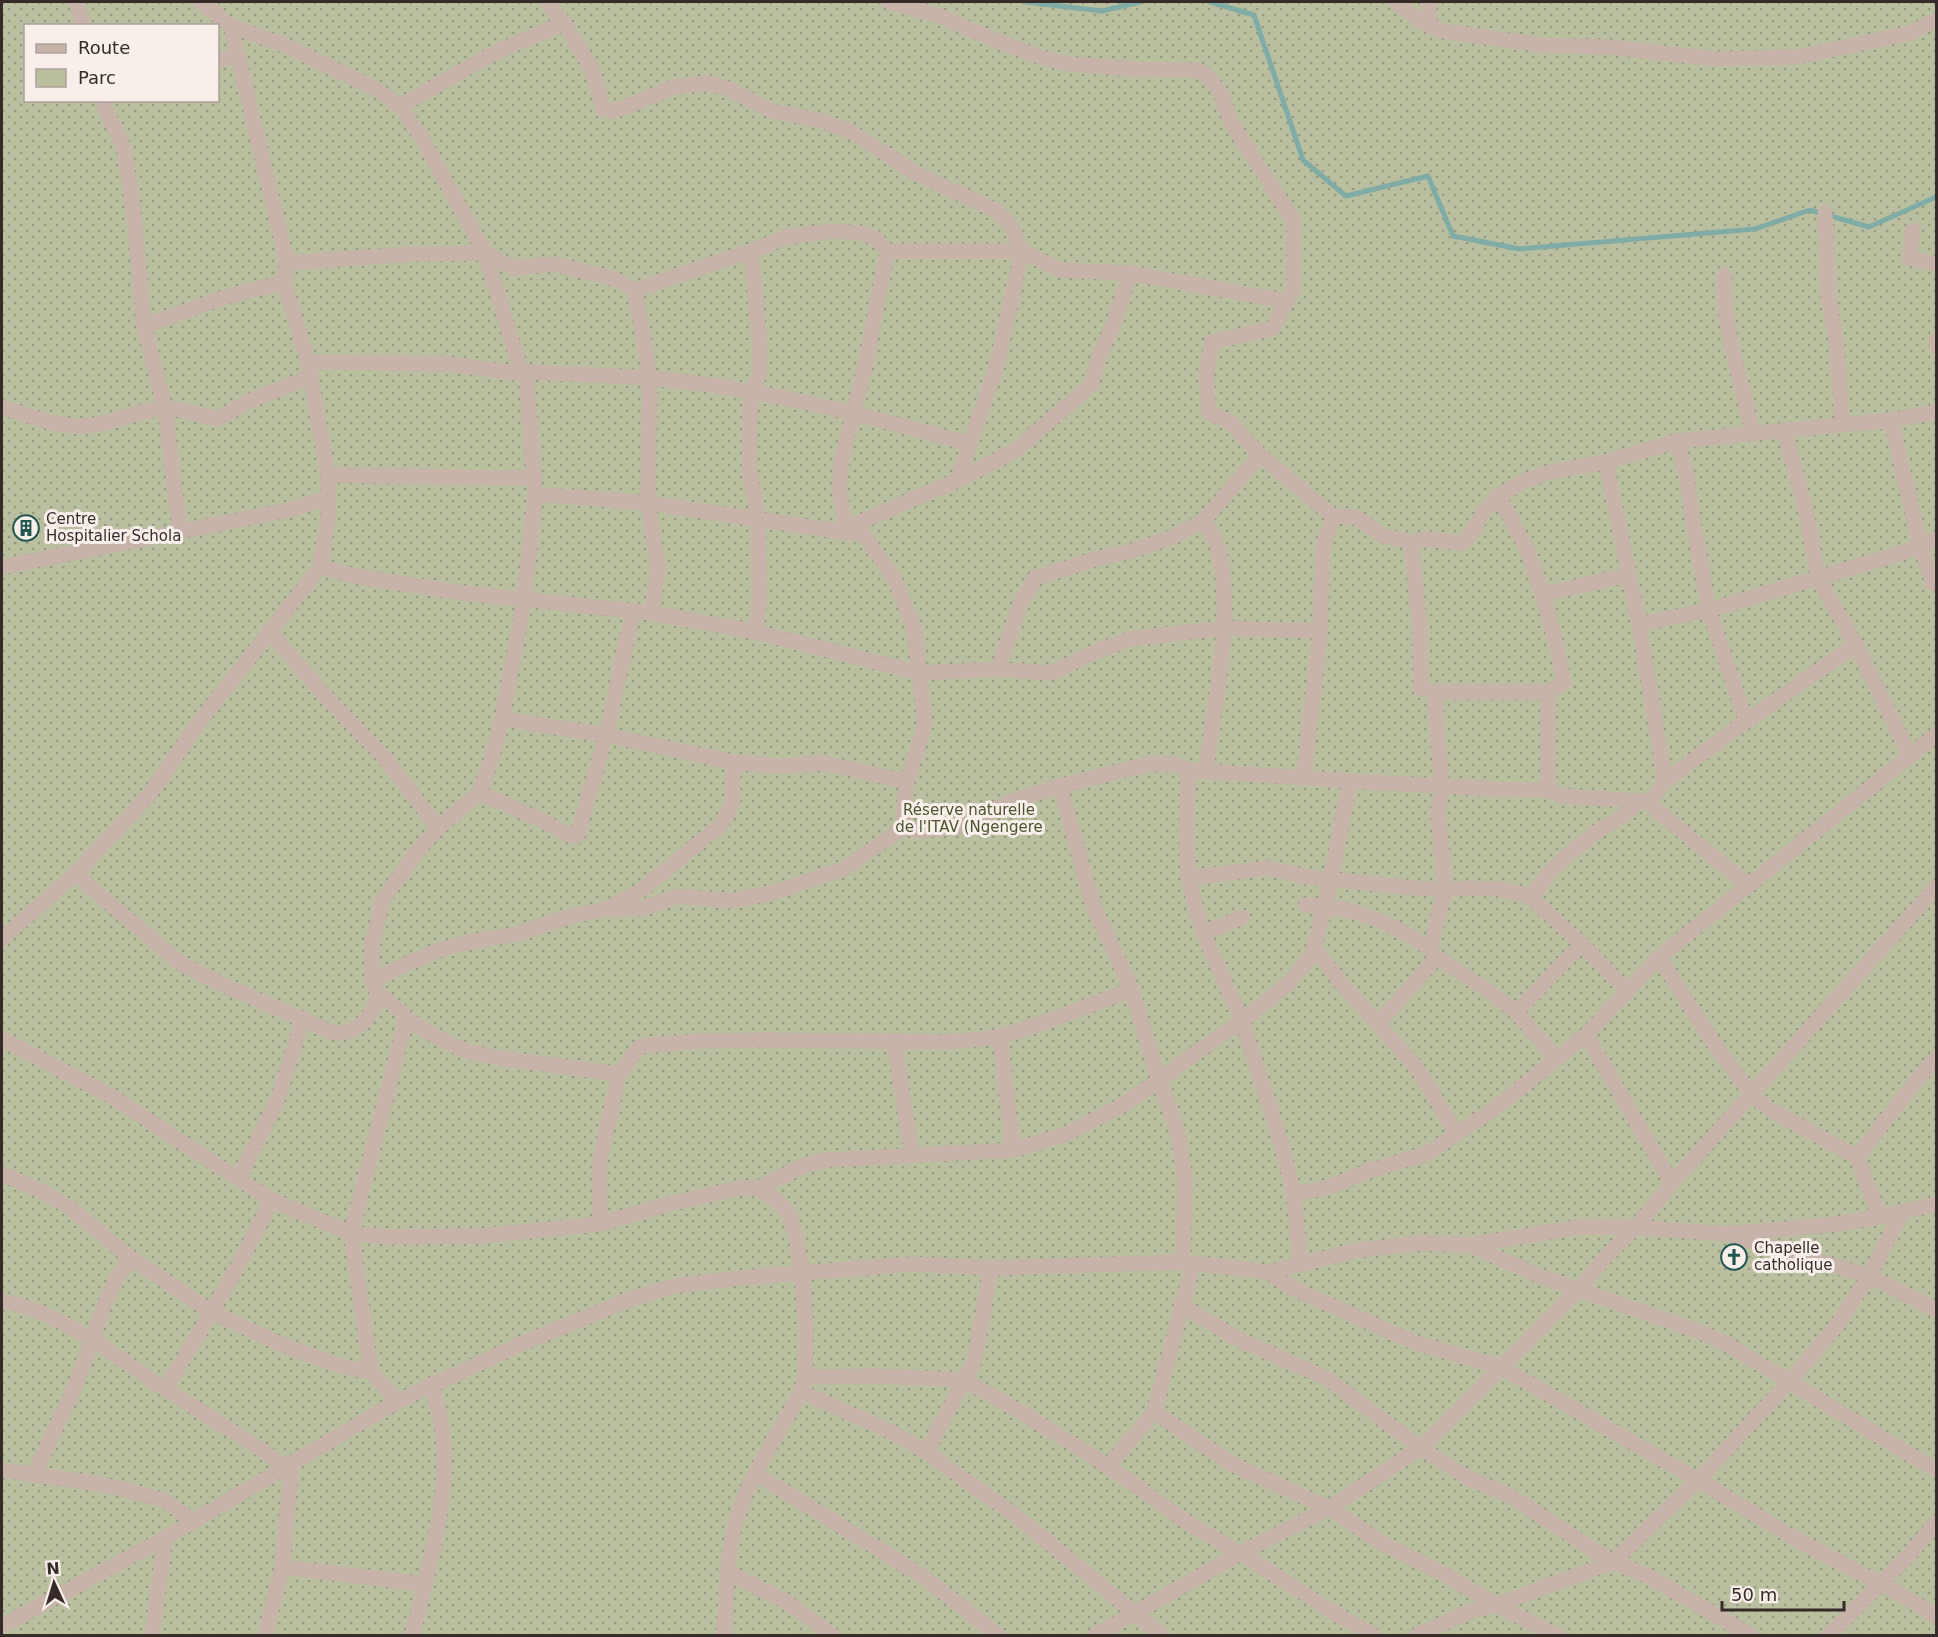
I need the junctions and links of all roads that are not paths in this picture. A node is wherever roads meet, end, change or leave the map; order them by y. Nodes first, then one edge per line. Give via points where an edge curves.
1 (77, 2) edge
2 (201, 2) edge
3 (547, 2) edge
4 (889, 2) edge
5 (1396, 2) edge
6 (1429, 2) edge
7 (1936, 20) edge
8 (564, 22) junction
9 (82, 24) edge
10 (231, 26) junction
11 (1429, 26) junction
12 (238, 56) junction
13 (219, 60) edge
14 (104, 102) edge
15 (400, 106) junction
16 (1825, 212) dead end
17 (1913, 230) dead end
18 (751, 251) junction
19 (886, 251) junction
20 (1022, 251) junction
21 (485, 253) junction
22 (287, 263) junction
23 (1936, 264) edge
24 (1128, 273) junction
25 (1724, 275) dead end
26 (284, 282) junction
27 (635, 290) junction
28 (1286, 301) junction
29 (144, 326) junction
30 (309, 370) junction
31 (524, 373) junction
32 (650, 378) junction
33 (751, 392) junction
34 (2, 407) edge
35 (165, 408) junction
36 (852, 412) junction
37 (1936, 412) edge
38 (1891, 420) junction
39 (1842, 424) junction
40 (1784, 430) junction
41 (1754, 433) junction
42 (1677, 441) junction
43 (970, 444) junction
44 (1260, 456) junction
45 (1606, 462) junction
46 (328, 475) junction
47 (535, 478) junction
48 (958, 480) junction
49 (535, 494) junction
50 (1498, 496) junction
51 (329, 497) junction
52 (648, 503) junction
53 (1333, 516) junction
54 (758, 519) junction
55 (1204, 520) junction
56 (846, 528) junction
57 (180, 532) junction
58 (864, 535) junction
59 (1936, 539) edge
60 (1411, 542) junction
61 (1920, 544) junction
62 (2, 567) edge
63 (320, 567) junction
64 (1629, 575) junction
65 (1818, 578) junction
66 (1936, 584) edge
67 (1543, 594) junction
68 (524, 600) junction
69 (1709, 610) junction
70 (633, 611) junction
71 (652, 613) junction
72 (1639, 624) junction
73 (1224, 628) junction
74 (1320, 631) junction
75 (269, 632) junction
76 (756, 632) junction
77 (1857, 645) junction
78 (998, 669) junction
79 (920, 674) junction
80 (1548, 692) junction
81 (1434, 693) junction
82 (502, 719) junction
83 (1746, 721) junction
84 (606, 735) junction
85 (1936, 735) edge
86 (1910, 756) junction
87 (733, 762) junction
88 (1188, 770) junction
89 (1206, 770) junction
90 (1304, 777) junction
91 (1350, 781) junction
92 (1665, 781) junction
93 (907, 782) junction
94 (1060, 786) junction
95 (1442, 786) junction
96 (1548, 790) junction
97 (479, 793) junction
98 (1643, 802) junction
99 (905, 827) junction
100 (438, 828) junction
101 (75, 874) junction
102 (1188, 878) junction
103 (1330, 880) junction
104 (1748, 885) junction
105 (1936, 887) edge
106 (1445, 890) junction
107 (1532, 899) junction
108 (1306, 905) dead end
109 (1325, 907) junction
110 (605, 909) junction
111 (1242, 916) dead end
112 (1203, 933) junction
113 (2, 939) edge
114 (1582, 944) junction
115 (1314, 948) junction
116 (1433, 953) junction
117 (1659, 957) junction
118 (374, 986) junction
119 (1132, 990) junction
120 (1628, 992) junction
121 (1516, 1012) junction
122 (304, 1018) junction
123 (406, 1019) junction
124 (1242, 1021) junction
125 (1378, 1024) junction
126 (1586, 1035) junction
127 (1000, 1036) junction
128 (2, 1039) edge
129 (894, 1042) junction
130 (1936, 1058) edge
131 (1557, 1059) junction
132 (619, 1074) junction
133 (1159, 1081) junction
134 (1752, 1095) junction
135 (1456, 1133) junction
136 (1013, 1150) junction
137 (912, 1154) junction
138 (1857, 1157) junction
139 (2, 1174) edge
140 (239, 1178) junction
141 (1672, 1183) junction
142 (758, 1188) junction
143 (1294, 1194) junction
144 (271, 1200) junction
145 (1936, 1204) edge
146 (1902, 1212) junction
147 (1880, 1217) junction
148 (600, 1224) junction
149 (1636, 1227) junction
150 (351, 1233) junction
151 (1726, 1234) junction
152 (1469, 1245) junction
153 (132, 1259) junction
154 (1188, 1263) junction
155 (1300, 1264) junction
156 (991, 1268) junction
157 (1269, 1272) junction
158 (801, 1273) junction
159 (1869, 1276) junction
160 (1579, 1289) junction
161 (2, 1300) edge
162 (1181, 1305) junction
163 (1936, 1310) edge
164 (212, 1312) junction
165 (92, 1340) junction
166 (1501, 1367) junction
167 (371, 1372) junction
168 (964, 1380) junction
169 (1790, 1381) junction
170 (432, 1384) junction
171 (803, 1385) junction
172 (165, 1389) junction
173 (398, 1401) junction
174 (1154, 1412) junction
175 (1421, 1448) junction
176 (926, 1452) junction
177 (289, 1464) junction
178 (1108, 1466) junction
179 (2, 1470) edge
180 (1936, 1470) edge
181 (34, 1473) junction
182 (756, 1474) junction
183 (1698, 1480) junction
184 (1329, 1508) junction
185 (194, 1521) junction
186 (1936, 1523) edge
187 (165, 1538) junction
188 (1241, 1553) junction
189 (1613, 1562) junction
190 (282, 1567) junction
191 (727, 1572) junction
192 (1880, 1583) junction
193 (425, 1584) junction
194 (1496, 1605) junction
195 (1133, 1612) junction
196 (1936, 1616) edge
197 (2, 1626) edge
198 (152, 1635) edge
199 (265, 1635) edge
200 (412, 1635) edge
201 (724, 1635) edge
202 (834, 1635) edge
203 (999, 1635) edge
204 (1094, 1635) edge
205 (1163, 1635) edge
206 (1374, 1635) edge
207 (1416, 1635) edge
208 (1558, 1635) edge
209 (1752, 1635) edge
210 (1828, 1635) edge

1 - 9 street
2 - 10 street
3 - 8 street
4 - 28 street via 937,15 1058,62 1198,70 1209,77 1221,94 1233,126 1294,221 1294,290
5 - 11 street
6 - 11 street
7 - 11 street via 1910,33 1798,57 1717,59 1609,47 1542,45
8 - 15 street via 496,52
8 - 20 street via 591,67 603,109 624,108 673,87 708,83 772,111 823,121 850,131 915,173 997,211 1011,226
10 - 12 street
10 - 15 street via 284,45 375,89
12 - 13 street
12 - 22 street
14 - 29 street via 125,154
15 - 21 street
16 - 39 street via 1828,295 1837,345
17 - 23 street via 1909,258
18 - 19 street via 786,237 833,231 876,238
18 - 27 street
18 - 33 street via 760,349 759,375
19 - 20 street
19 - 36 street via 865,367
20 - 24 street via 1060,270
20 - 43 street via 997,364
21 - 22 street
21 - 27 street via 514,268 554,264 615,279
21 - 31 street
22 - 26 street
24 - 28 street
24 - 48 street via 1090,384 1016,450
25 - 41 street via 1729,340
26 - 29 street via 222,298
26 - 30 street
27 - 32 street
28 - 44 street via 1274,328 1212,342 1206,375 1209,412 1231,423
29 - 35 street
30 - 31 street via 449,364
30 - 35 street via 217,419
30 - 46 street
31 - 32 street
31 - 47 street
32 - 33 street
32 - 52 street
33 - 36 street
33 - 54 street via 749,468
34 - 35 street via 62,425 80,426
35 - 57 street
36 - 43 street
36 - 56 street via 839,488
37 - 38 street
38 - 39 street
38 - 61 street
39 - 40 street
40 - 41 street
40 - 65 street via 1806,511
41 - 42 street
42 - 45 street
42 - 69 street via 1688,477
43 - 48 street
44 - 53 street
44 - 55 street
45 - 50 street via 1550,472
45 - 64 street
46 - 47 street
46 - 51 street
47 - 49 street
48 - 56 street
49 - 52 street
49 - 68 street
50 - 60 street via 1468,538 1460,543 1426,539
50 - 67 street via 1527,551
51 - 57 street via 293,509
51 - 63 street
52 - 54 street
52 - 71 street via 658,567
53 - 60 street via 1356,517 1384,536
53 - 74 street via 1323,546
54 - 58 street
54 - 76 street
55 - 73 street via 1215,538 1222,564
55 - 78 street via 1175,536 1130,552 1035,578 1020,604
56 - 58 street
57 - 62 street
58 - 79 street via 894,578 914,627
59 - 61 street
60 - 81 street via 1420,627 1421,689
61 - 65 street
61 - 66 street
63 - 68 street via 360,577
63 - 75 street
64 - 67 street
64 - 72 street
65 - 69 street
65 - 77 street
67 - 80 street via 1564,682
68 - 70 street
68 - 82 street
69 - 72 street
69 - 83 street
70 - 71 street
70 - 84 street
71 - 76 street
72 - 92 street
73 - 74 street
73 - 78 street via 1129,639 1050,673
73 - 89 street
74 - 90 street
75 - 100 street via 384,758
75 - 101 street via 197,724 149,795
76 - 79 street
77 - 83 street
77 - 86 street
78 - 79 street
79 - 93 street via 924,724
80 - 81 street
80 - 96 street
81 - 95 street
82 - 84 street
82 - 97 street
83 - 92 street
84 - 87 street
84 - 97 street via 577,836
85 - 86 street
86 - 104 street
87 - 93 street via 778,766 825,763
87 - 110 street via 733,802 721,825 640,891
88 - 89 street
88 - 94 street via 1174,764 1149,764
88 - 102 street
89 - 90 street
90 - 91 street
91 - 95 street
91 - 103 street
92 - 98 street
93 - 99 street
94 - 99 street via 1009,802 958,827 920,831
94 - 119 street via 1093,905
95 - 96 street
95 - 106 street via 1438,812
96 - 98 street via 1563,796
97 - 100 street
98 - 104 street
98 - 107 street via 1572,852 1538,885
99 - 110 street via 843,869 773,893 730,902 678,896 644,908
100 - 118 street via 383,899 372,944
101 - 113 street
101 - 122 street via 180,962
102 - 103 street via 1269,868
102 - 112 street
103 - 106 street
103 - 109 street
104 - 117 street
105 - 134 street
106 - 107 street via 1498,889
106 - 116 street
107 - 114 street
108 - 109 street
109 - 115 street
109 - 116 street via 1349,910 1395,928
110 - 118 street via 435,951
111 - 112 street
112 - 124 street
114 - 120 street
114 - 121 street
115 - 124 street via 1288,983
115 - 125 street
116 - 121 street
116 - 125 street
117 - 120 street
117 - 134 street via 1711,1040
118 - 122 street via 377,1003 358,1028 343,1034 331,1032
118 - 123 street
119 - 127 street
119 - 133 street
120 - 126 street
121 - 131 street
122 - 140 street via 276,1104
123 - 132 street via 466,1051
123 - 150 street
124 - 133 street
124 - 143 street
125 - 135 street via 1418,1069
126 - 131 street
126 - 141 street
127 - 129 street
127 - 136 street
128 - 140 street via 111,1096
129 - 132 street via 723,1041 640,1046
129 - 137 street
130 - 138 street
131 - 135 street via 1497,1107
132 - 148 street via 599,1164
133 - 136 street via 1119,1107 1064,1134
133 - 154 street via 1183,1156
134 - 138 street
134 - 141 street
135 - 143 street via 1428,1153 1329,1187
136 - 137 street
137 - 142 street via 826,1160
138 - 147 street
139 - 153 street via 69,1207
140 - 144 street
141 - 149 street
142 - 148 street via 739,1188
142 - 158 street via 788,1213
143 - 155 street
144 - 150 street
144 - 164 street
145 - 146 street
146 - 147 street
146 - 159 street
147 - 151 street
148 - 150 street via 481,1236 387,1237
149 - 151 street
149 - 152 street via 1580,1227
149 - 160 street
150 - 167 street
151 - 159 street
152 - 155 street via 1422,1243 1359,1250
152 - 160 street
153 - 164 street
153 - 165 street via 117,1277
154 - 156 street
154 - 157 street
154 - 162 street
155 - 157 street
156 - 158 street via 912,1264
156 - 168 street via 974,1362
157 - 166 street via 1294,1289 1416,1343
158 - 170 street via 674,1286 622,1302
158 - 171 street via 806,1328
159 - 163 street
159 - 169 street via 1837,1325
160 - 166 street
160 - 169 street via 1698,1331
161 - 165 street via 23,1305
162 - 174 street
162 - 175 street via 1238,1339 1326,1378
164 - 167 street via 312,1356
164 - 172 street
165 - 172 street
165 - 181 street
166 - 175 street
166 - 183 street
167 - 173 street
168 - 171 street via 875,1376
168 - 176 street
168 - 178 street
169 - 180 street
169 - 183 street
170 - 173 street
170 - 193 street via 442,1430 444,1467 435,1542
171 - 176 street
171 - 182 street
172 - 177 street
173 - 177 street
174 - 178 street
174 - 184 street via 1234,1465
175 - 184 street
175 - 189 street via 1466,1477 1510,1496
176 - 195 street via 1020,1519
177 - 185 street
177 - 190 street
178 - 188 street via 1191,1525
179 - 181 street
181 - 185 street via 166,1501
182 - 191 street via 734,1528
182 - 203 street via 921,1575
183 - 189 street
183 - 192 street via 1799,1541
184 - 188 street
184 - 194 street via 1380,1542
185 - 187 street
186 - 192 street
187 - 197 street
187 - 198 street
188 - 195 street
188 - 206 street
189 - 194 street
189 - 209 street via 1648,1576
190 - 193 street
190 - 199 street
191 - 201 street
191 - 202 street via 785,1600
192 - 196 street
192 - 210 street
193 - 200 street
194 - 207 street via 1470,1611
194 - 208 street
195 - 204 street
195 - 205 street

